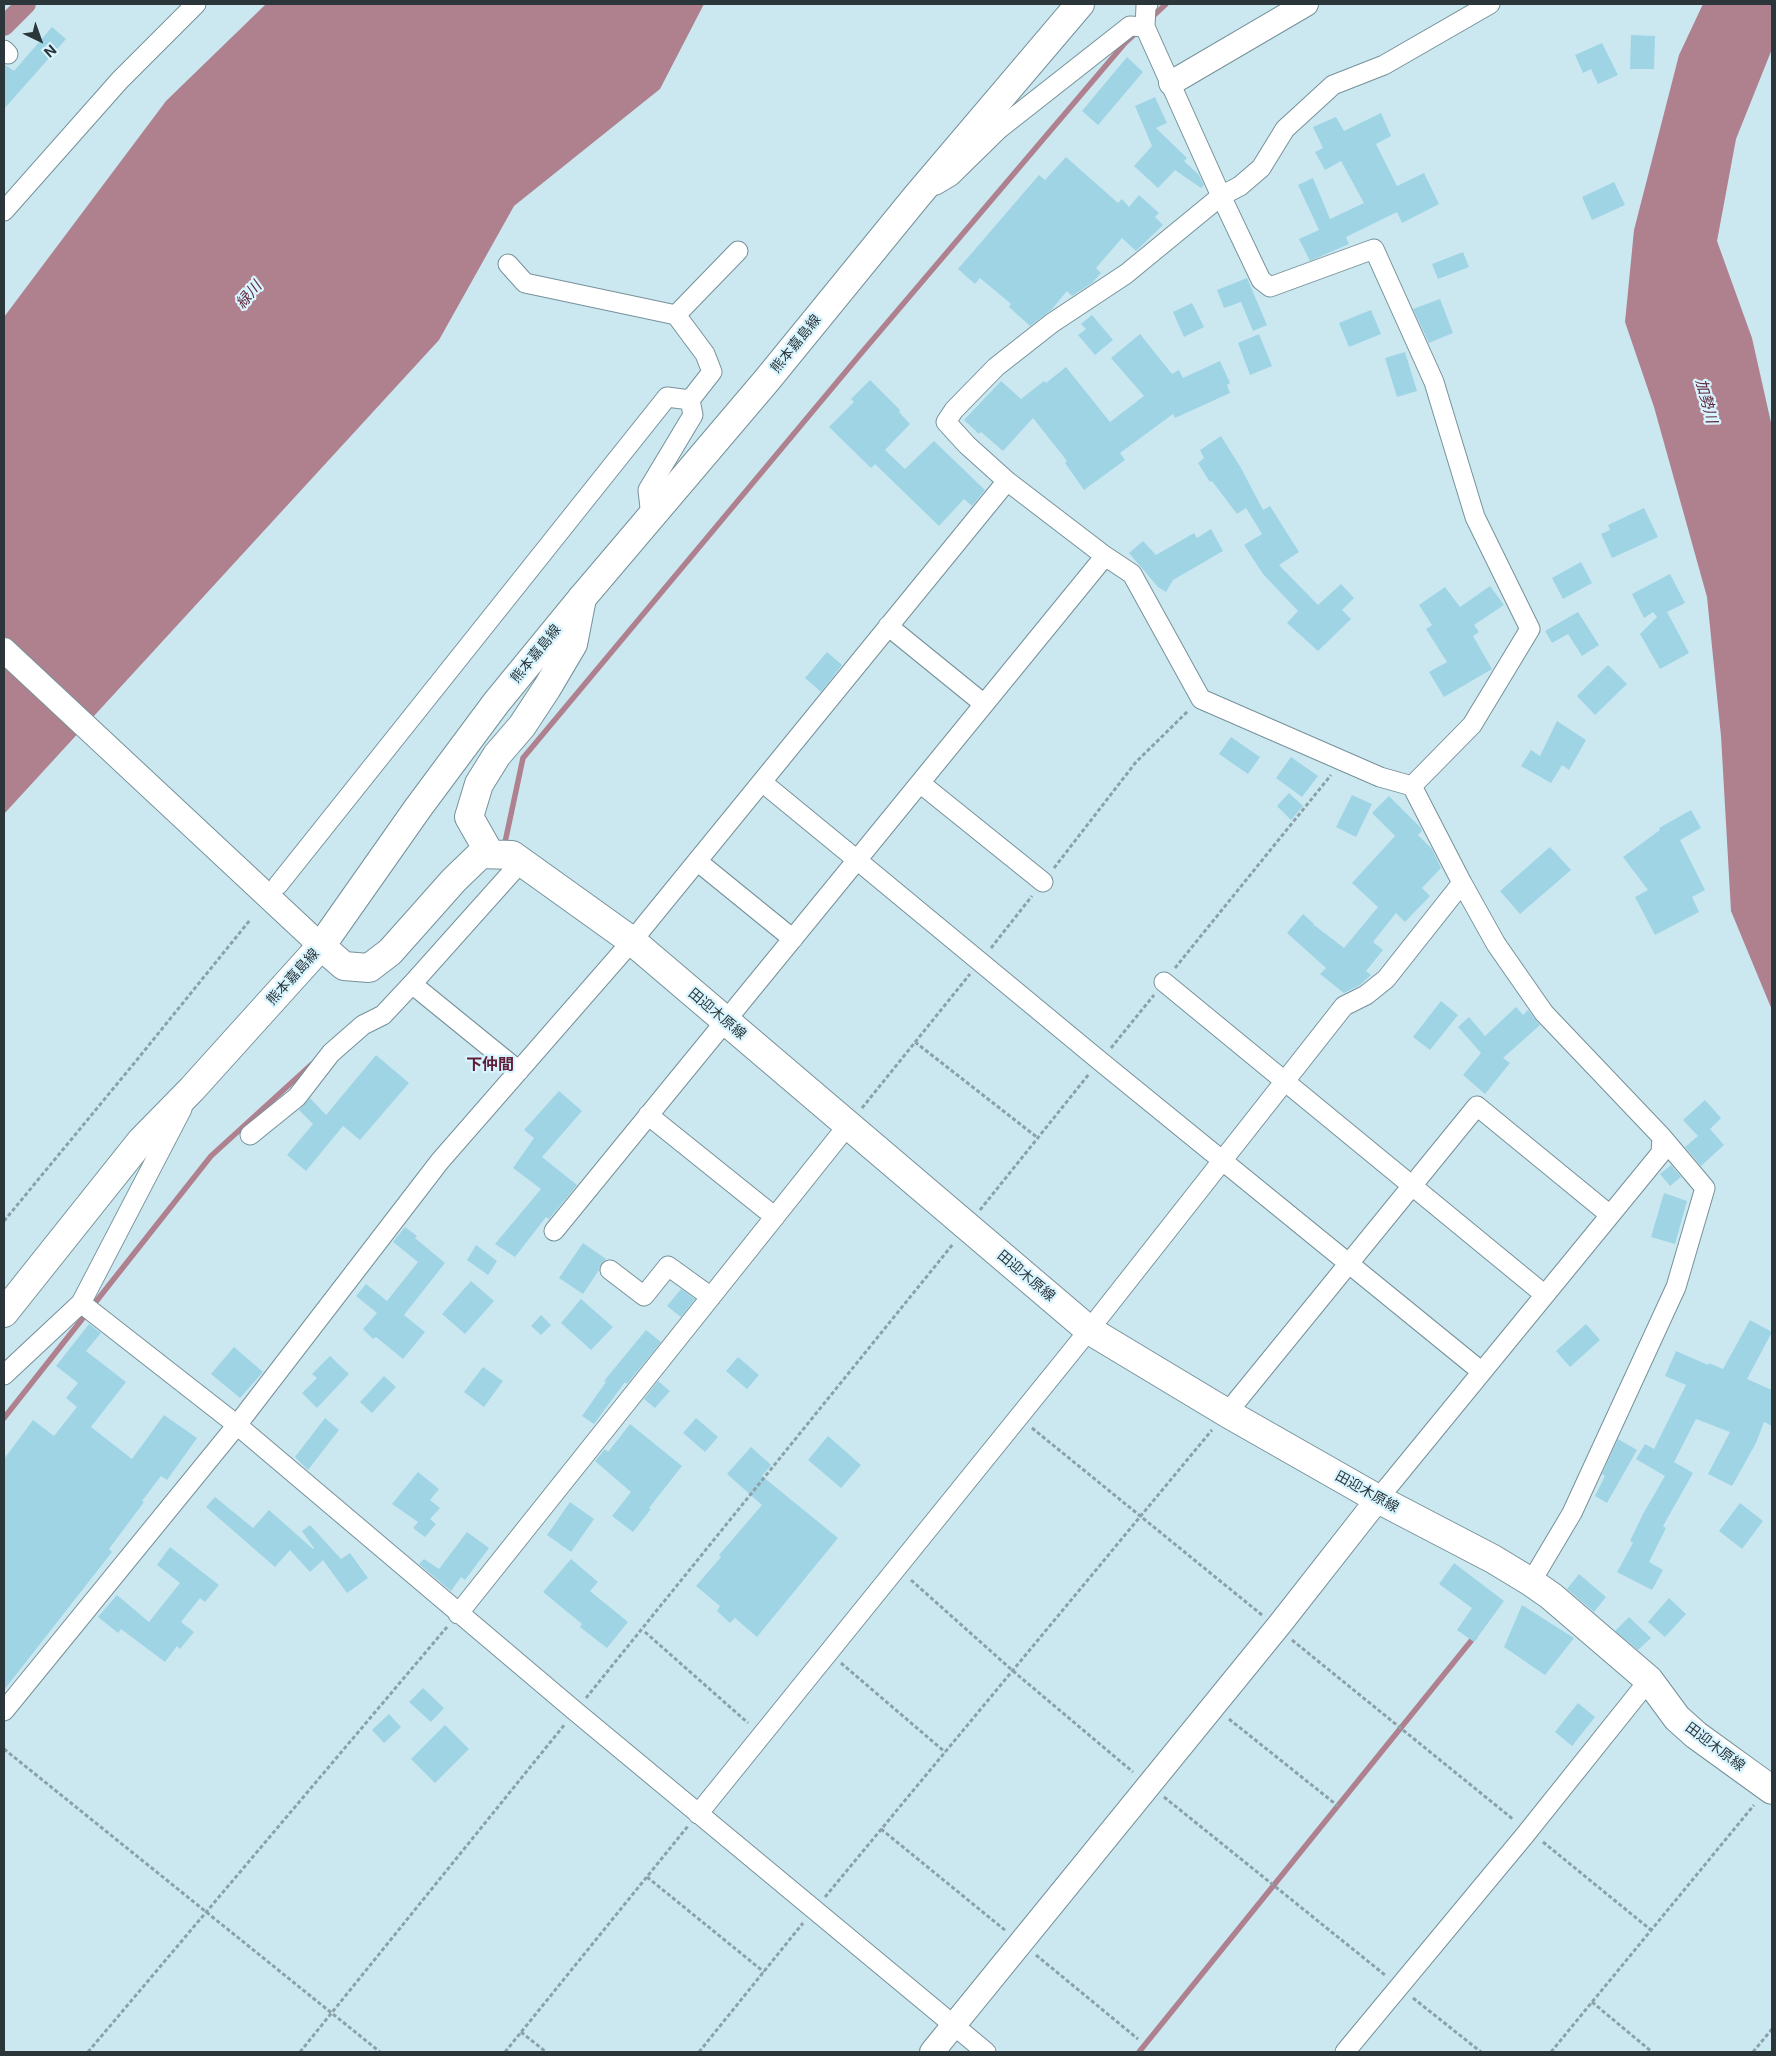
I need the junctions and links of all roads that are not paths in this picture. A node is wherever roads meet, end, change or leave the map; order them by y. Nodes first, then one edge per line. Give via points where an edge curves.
1 (196, 4) edge
2 (1080, 4) edge
3 (1148, 4) edge
4 (1306, 4) edge
5 (1490, 4) edge
6 (1145, 27) junction
7 (1171, 84) junction
8 (917, 196) junction
9 (1221, 196) junction
10 (4, 212) edge
11 (738, 251) dead end
12 (508, 264) dead end
13 (676, 316) junction
14 (690, 400) junction
15 (1007, 481) junction
16 (651, 517) junction
17 (1104, 556) junction
18 (582, 598) junction
19 (888, 626) junction
20 (4, 650) edge
21 (984, 704) junction
22 (762, 782) junction
23 (920, 783) junction
24 (1412, 786) junction
25 (508, 857) junction
26 (857, 860) junction
27 (697, 861) junction
28 (1043, 882) road end
29 (1462, 883) junction
30 (278, 884) dead end
31 (312, 939) junction
32 (793, 939) junction
33 (632, 941) junction
34 (1164, 982) road end
35 (412, 984) junction
36 (725, 1021) junction
37 (519, 1071) junction
38 (1285, 1080) junction
39 (192, 1089) junction
40 (648, 1115) junction
41 (848, 1125) junction
42 (250, 1135) dead end
43 (1662, 1137) junction
44 (1222, 1160) junction
45 (1412, 1186) junction
46 (1610, 1215) junction
47 (775, 1217) junction
48 (554, 1231) dead end
49 (1348, 1264) junction
50 (610, 1270) dead end
51 (1545, 1295) junction
52 (711, 1297) junction
53 (81, 1303) junction
54 (4, 1313) edge
55 (1089, 1330) junction
56 (1482, 1372) junction
57 (4, 1375) edge
58 (1227, 1412) junction
59 (237, 1425) junction
60 (1378, 1499) junction
61 (1531, 1582) junction
62 (458, 1614) junction
63 (1650, 1680) junction
64 (4, 1711) edge
65 (1770, 1789) edge
66 (698, 1814) junction
67 (954, 2026) junction
68 (932, 2052) edge
69 (986, 2052) edge
70 (1345, 2052) edge

1 - 10 street via 120,80
2 - 8 main road, 熊本嘉島線
3 - 6 street
4 - 7 street
5 - 9 street via 1384,65 1333,85 1285,129 1260,168 1240,186
6 - 7 street
6 - 8 street via 1130,26 999,129 951,176
7 - 9 street
8 - 16 main road, 熊本嘉島線
9 - 15 street via 1126,274 1052,323 996,367 954,410 946,422
9 - 24 street via 1262,280 1270,287 1374,249 1434,382 1475,517 1530,630 1472,725
11 - 13 street
12 - 13 street via 525,283
13 - 14 street via 705,354 712,372
14 - 16 street via 693,415 648,490
14 - 30 street via 667,397
15 - 17 street
15 - 19 street
16 - 18 main road, 熊本嘉島線
17 - 21 street
17 - 24 street via 1132,574 1201,699 1380,777
18 - 25 main road via 573,644 522,726 497,755 480,784 469,817
18 - 31 main road, 熊本嘉島線
19 - 21 street
19 - 22 street
20 - 31 street
21 - 23 street
22 - 26 street
22 - 27 street
23 - 26 street
23 - 28 street
24 - 29 street
25 - 31 main road via 481,854 390,952 369,968 344,966
25 - 33 main road, 田迎木原線
25 - 35 street
26 - 32 street
26 - 44 street
27 - 32 street
27 - 33 street
29 - 38 street via 1386,978 1366,995 1344,1006
29 - 43 street via 1496,944 1544,1013
31 - 39 main road, 熊本嘉島線
32 - 36 street
33 - 36 main road, 田迎木原線
33 - 37 street
34 - 38 street
35 - 37 street
35 - 42 street via 382,1015 363,1025 331,1053 297,1097
36 - 40 street
36 - 41 main road, 田迎木原線
37 - 59 street via 440,1161
38 - 44 street
38 - 45 street
39 - 53 street
39 - 54 main road, 熊本嘉島線 via 141,1141
40 - 47 street
40 - 48 street
41 - 47 street
41 - 55 main road, 田迎木原線
43 - 46 street via 1661,1153
43 - 61 street via 1705,1188 1696,1220 1672,1296 1572,1513
44 - 49 street
44 - 55 street
45 - 46 street via 1477,1106
45 - 49 street
45 - 51 street
46 - 51 street
47 - 52 street
49 - 56 street
49 - 58 street
50 - 52 street via 644,1296 668,1266
51 - 56 street
52 - 62 street
53 - 57 street
53 - 59 street
55 - 58 main road, 田迎木原線
55 - 66 street
56 - 60 street
58 - 60 main road, 田迎木原線
59 - 62 street
59 - 64 street
60 - 61 main road, 田迎木原線
60 - 67 street via 1213,1706 1143,1780 1021,1943
61 - 63 main road, 田迎木原線 via 1552,1596
62 - 66 street
63 - 65 main road, 田迎木原線 via 1677,1718
63 - 70 street
66 - 67 street
67 - 68 street
67 - 69 street

